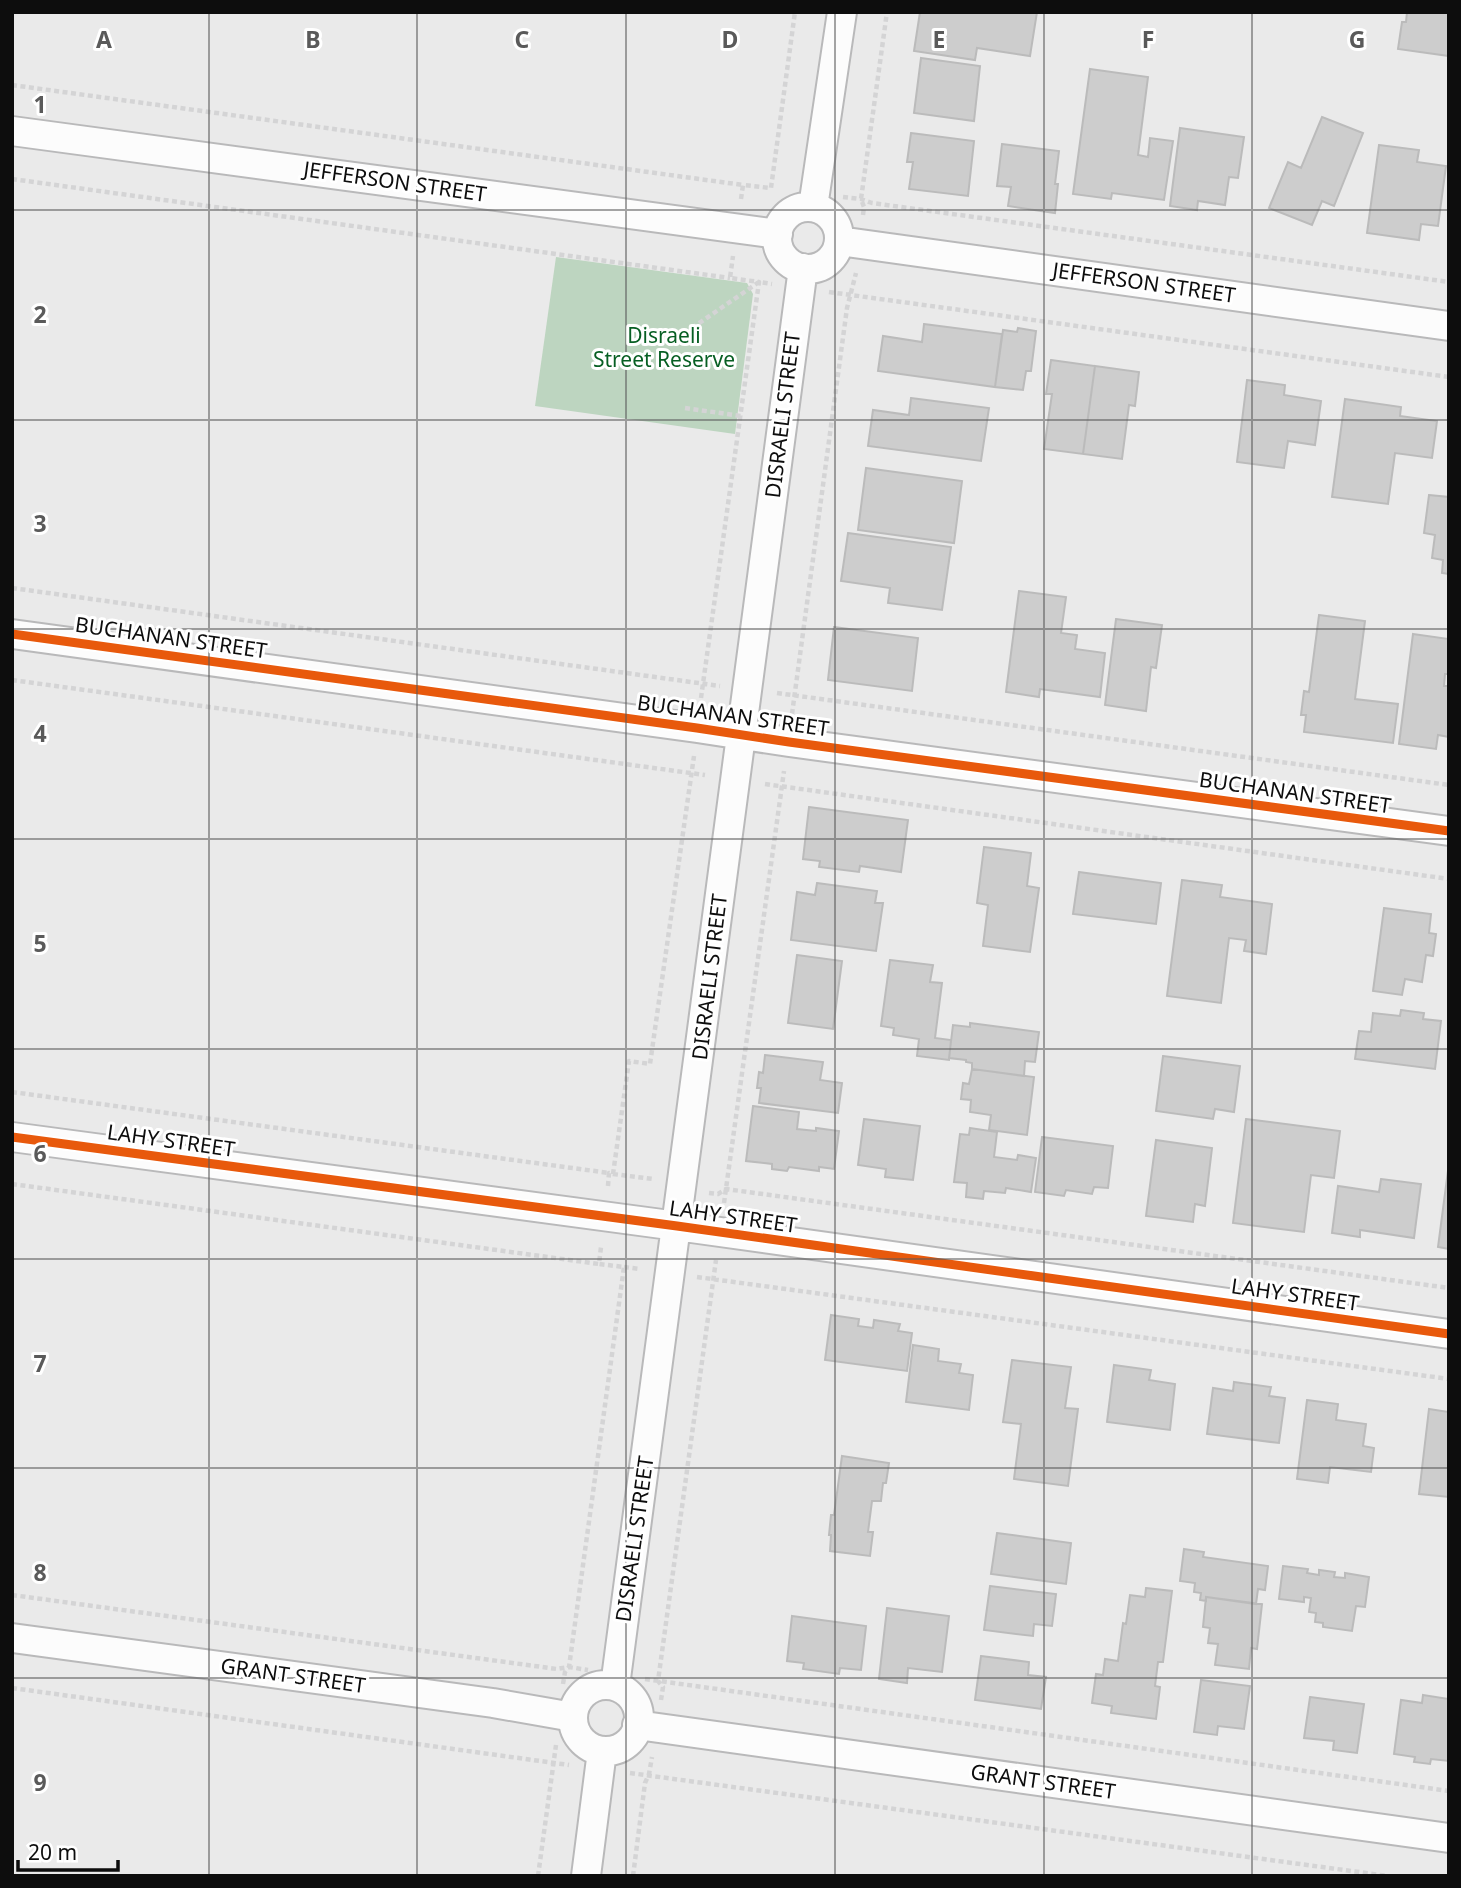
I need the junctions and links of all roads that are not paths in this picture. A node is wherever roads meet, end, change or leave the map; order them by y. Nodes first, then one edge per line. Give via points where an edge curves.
1 (842, 12) edge
2 (12, 131) edge
3 (814, 200) junction
4 (778, 234) junction
5 (850, 242) junction
6 (802, 277) junction
7 (1449, 326) edge
8 (12, 634) edge
9 (741, 735) junction
10 (1449, 831) edge
11 (12, 1137) edge
12 (677, 1226) junction
13 (1449, 1334) edge
14 (12, 1638) edge
15 (616, 1680) junction
16 (566, 1716) junction
17 (647, 1727) junction
18 (601, 1761) junction
19 (1449, 1838) edge
20 (586, 1876) edge

1 - 3 street
2 - 4 street, JEFFERSON STREET
3 - 4 street via 790,213
3 - 5 street
4 - 6 street via 781,252
5 - 6 street
5 - 7 street, JEFFERSON STREET
6 - 9 street, DISRAELI STREET
8 - 9 street, BUCHANAN STREET
9 - 10 street, BUCHANAN STREET
9 - 12 street, DISRAELI STREET
11 - 12 street, LAHY STREET
12 - 13 street, LAHY STREET
12 - 15 street, DISRAELI STREET
14 - 16 street, GRANT STREET
15 - 16 street via 582,1695
15 - 17 street
16 - 18 street
17 - 18 street
17 - 19 street, GRANT STREET
18 - 20 street

